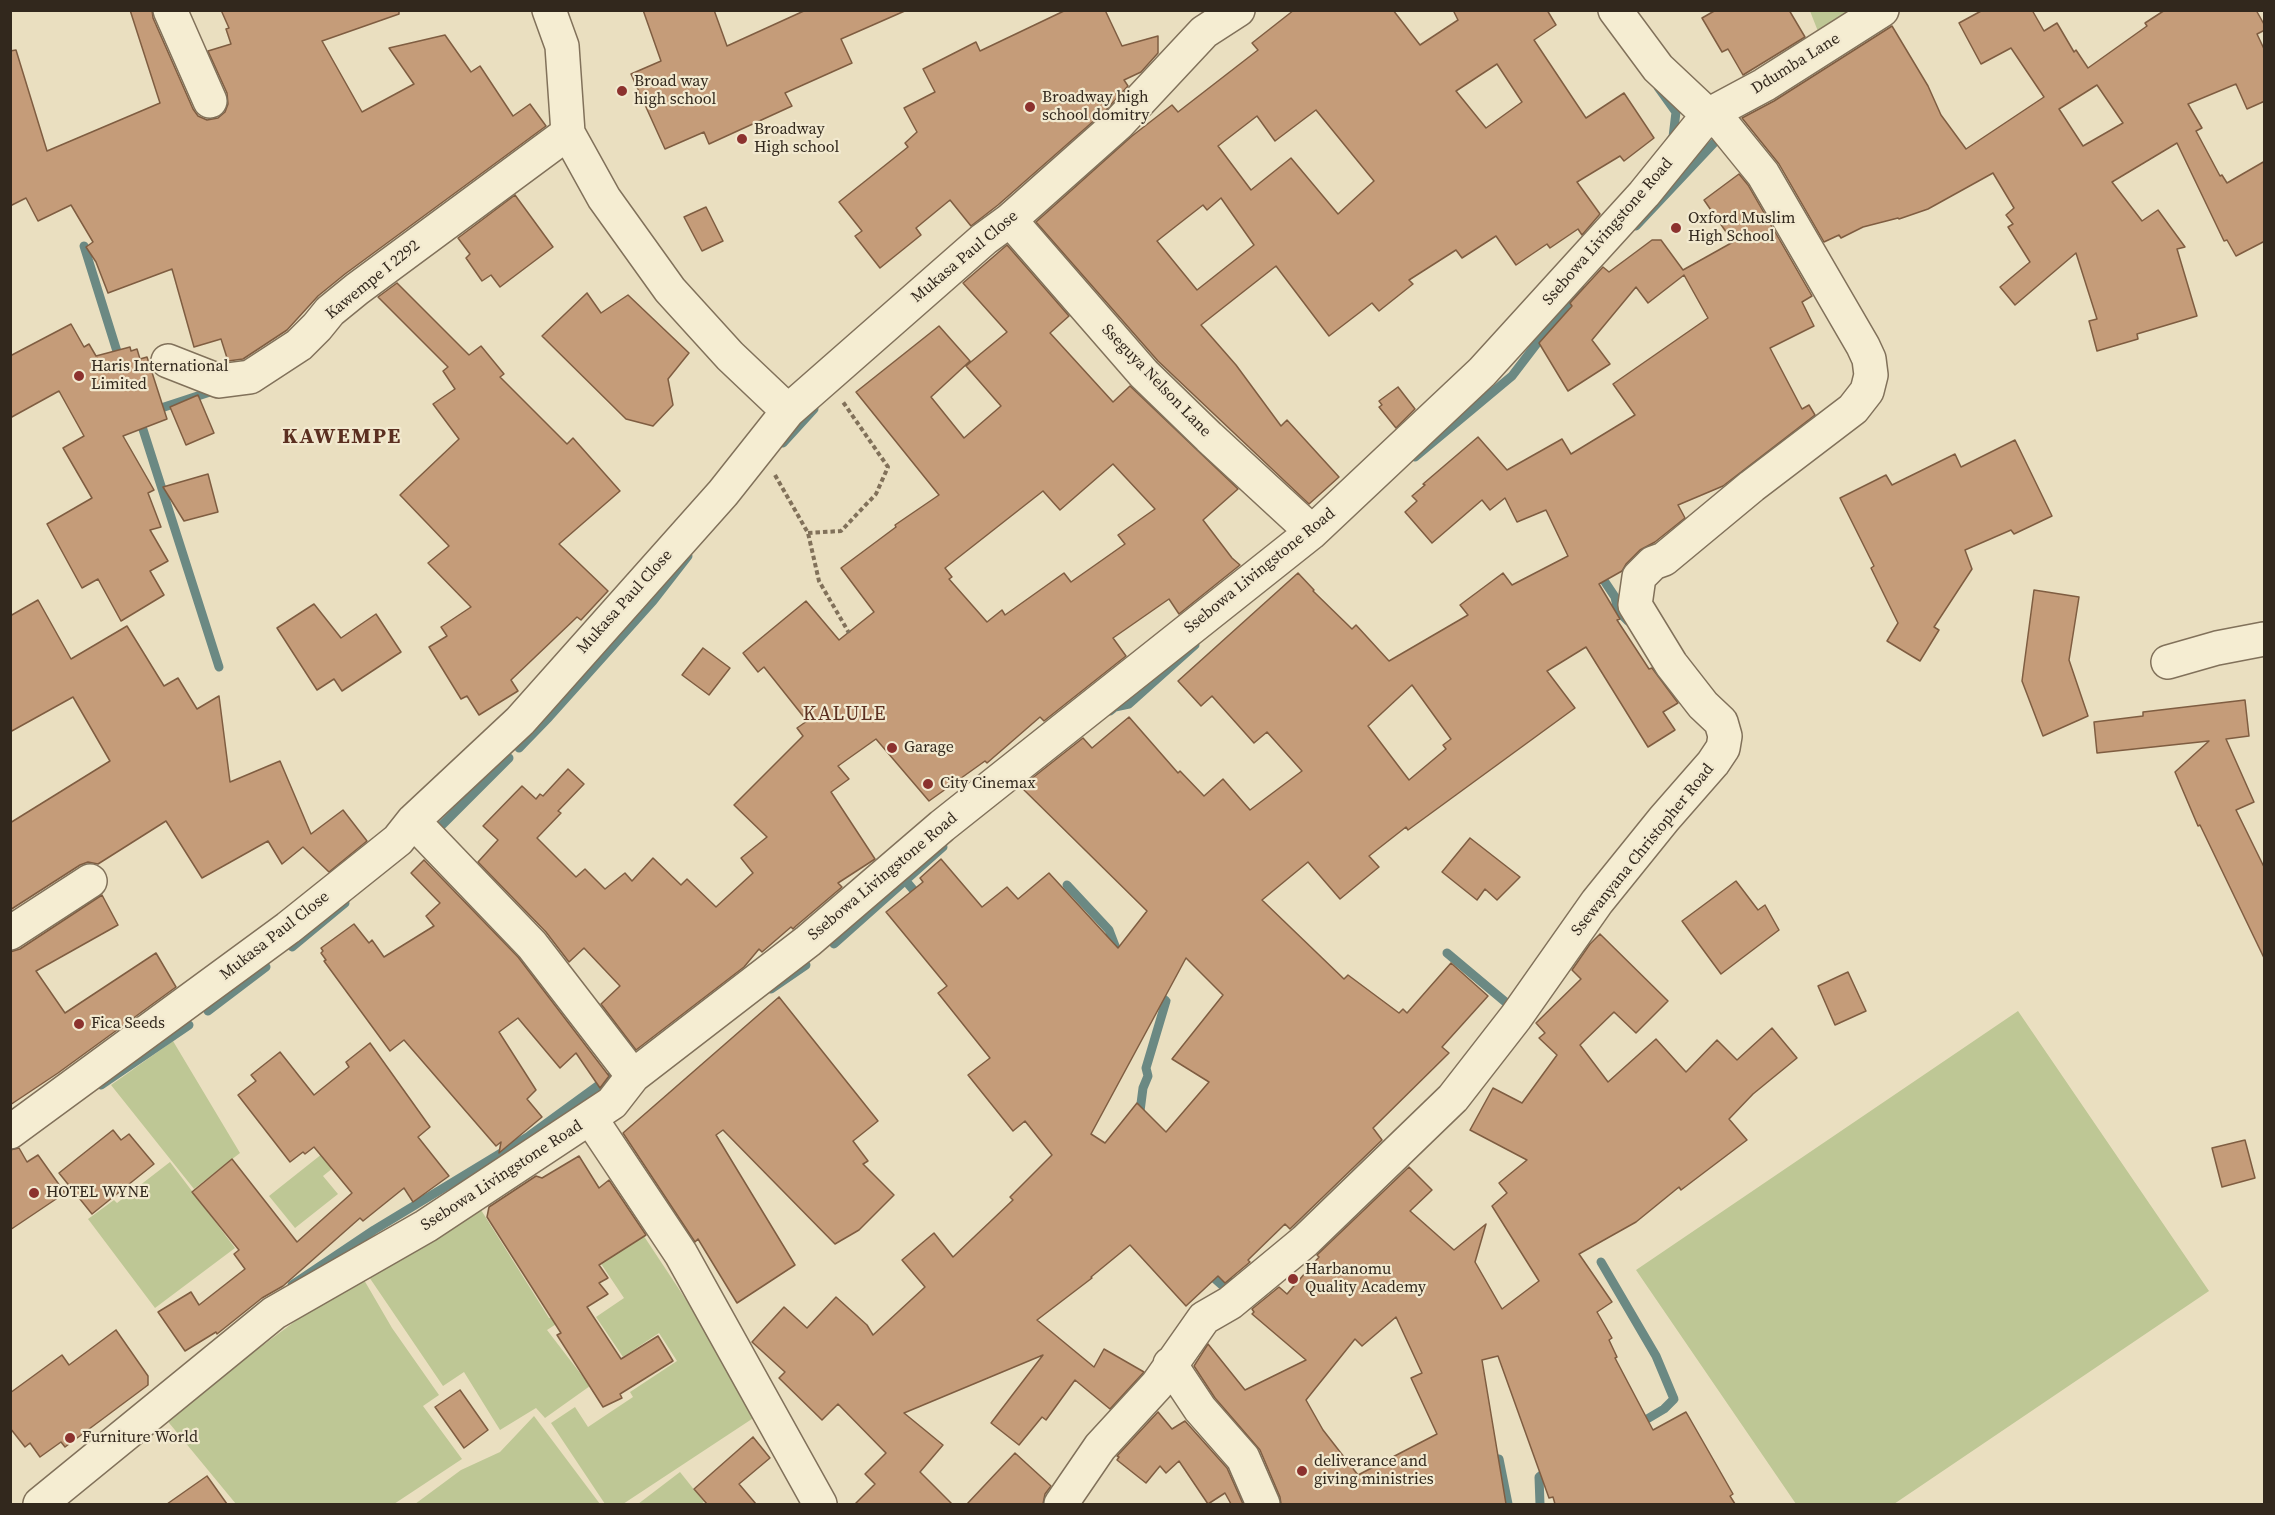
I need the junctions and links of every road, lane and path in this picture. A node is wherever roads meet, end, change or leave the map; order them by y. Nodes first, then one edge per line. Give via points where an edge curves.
1 (170, 10) edge
2 (549, 10) edge
3 (1238, 10) edge
4 (1615, 10) edge
5 (1882, 10) edge
6 (210, 101) dead end
7 (1708, 115) junction
8 (568, 133) junction
9 (1010, 220) junction
10 (168, 361) dead end
11 (825, 377) junction
12 (788, 411) junction
13 (760, 448) junction
14 (1312, 532) junction
15 (808, 533) junction
16 (849, 633) dead end
17 (2265, 639) edge
18 (2168, 662) dead end
19 (413, 821) junction
20 (90, 881) dead end
21 (10, 933) edge
22 (633, 1076) junction
23 (591, 1119) junction
24 (10, 1132) edge
25 (1170, 1364) junction
26 (40, 1504) edge
27 (820, 1504) edge
28 (1061, 1504) edge
29 (1263, 1504) edge

1 - 6 street
2 - 8 street via 562,46
3 - 9 street, Mukasa Paul Close via 1204,32 1118,124
4 - 7 street, Ssewanyana Christopher Road via 1658,68
5 - 7 street, Ddumba Lane via 1764,85
7 - 14 street, Ssebowa Livingstone Road via 1644,195 1482,372
7 - 25 street, Ssewanyana Christopher Road via 1724,126 1763,174 1863,346 1871,375 1867,391 1854,408 1639,577 1635,605 1671,664 1702,705 1721,722 1725,736 1722,748 1713,764 1597,902 1453,1098 1305,1241 1230,1302 1204,1318
8 - 10 street, Kawempe I 2292 via 348,296 299,345 250,376 219,381
8 - 12 street via 604,198 670,290 730,356
9 - 11 street, Mukasa Paul Close
9 - 14 street, Sseguya Nelson Lane via 1144,374
11 - 12 street, Mukasa Paul Close
11 - 15 path via 888,467 876,495 841,531
12 - 13 street, Mukasa Paul Close
13 - 15 path
13 - 19 street, Mukasa Paul Close via 520,721
14 - 22 street, Ssebowa Livingstone Road via 942,826 808,941
15 - 16 path via 819,582
17 - 18 street
19 - 22 street via 532,945
19 - 24 street, Mukasa Paul Close via 398,840 288,928
20 - 21 street
22 - 23 street, Ssebowa Livingstone Road via 612,1103
23 - 26 street, Ssebowa Livingstone Road via 426,1226 274,1313
23 - 27 street via 681,1254
25 - 28 street, Ssewanyana Christopher Road via 1157,1386 1100,1447
25 - 29 street via 1200,1409 1243,1458

